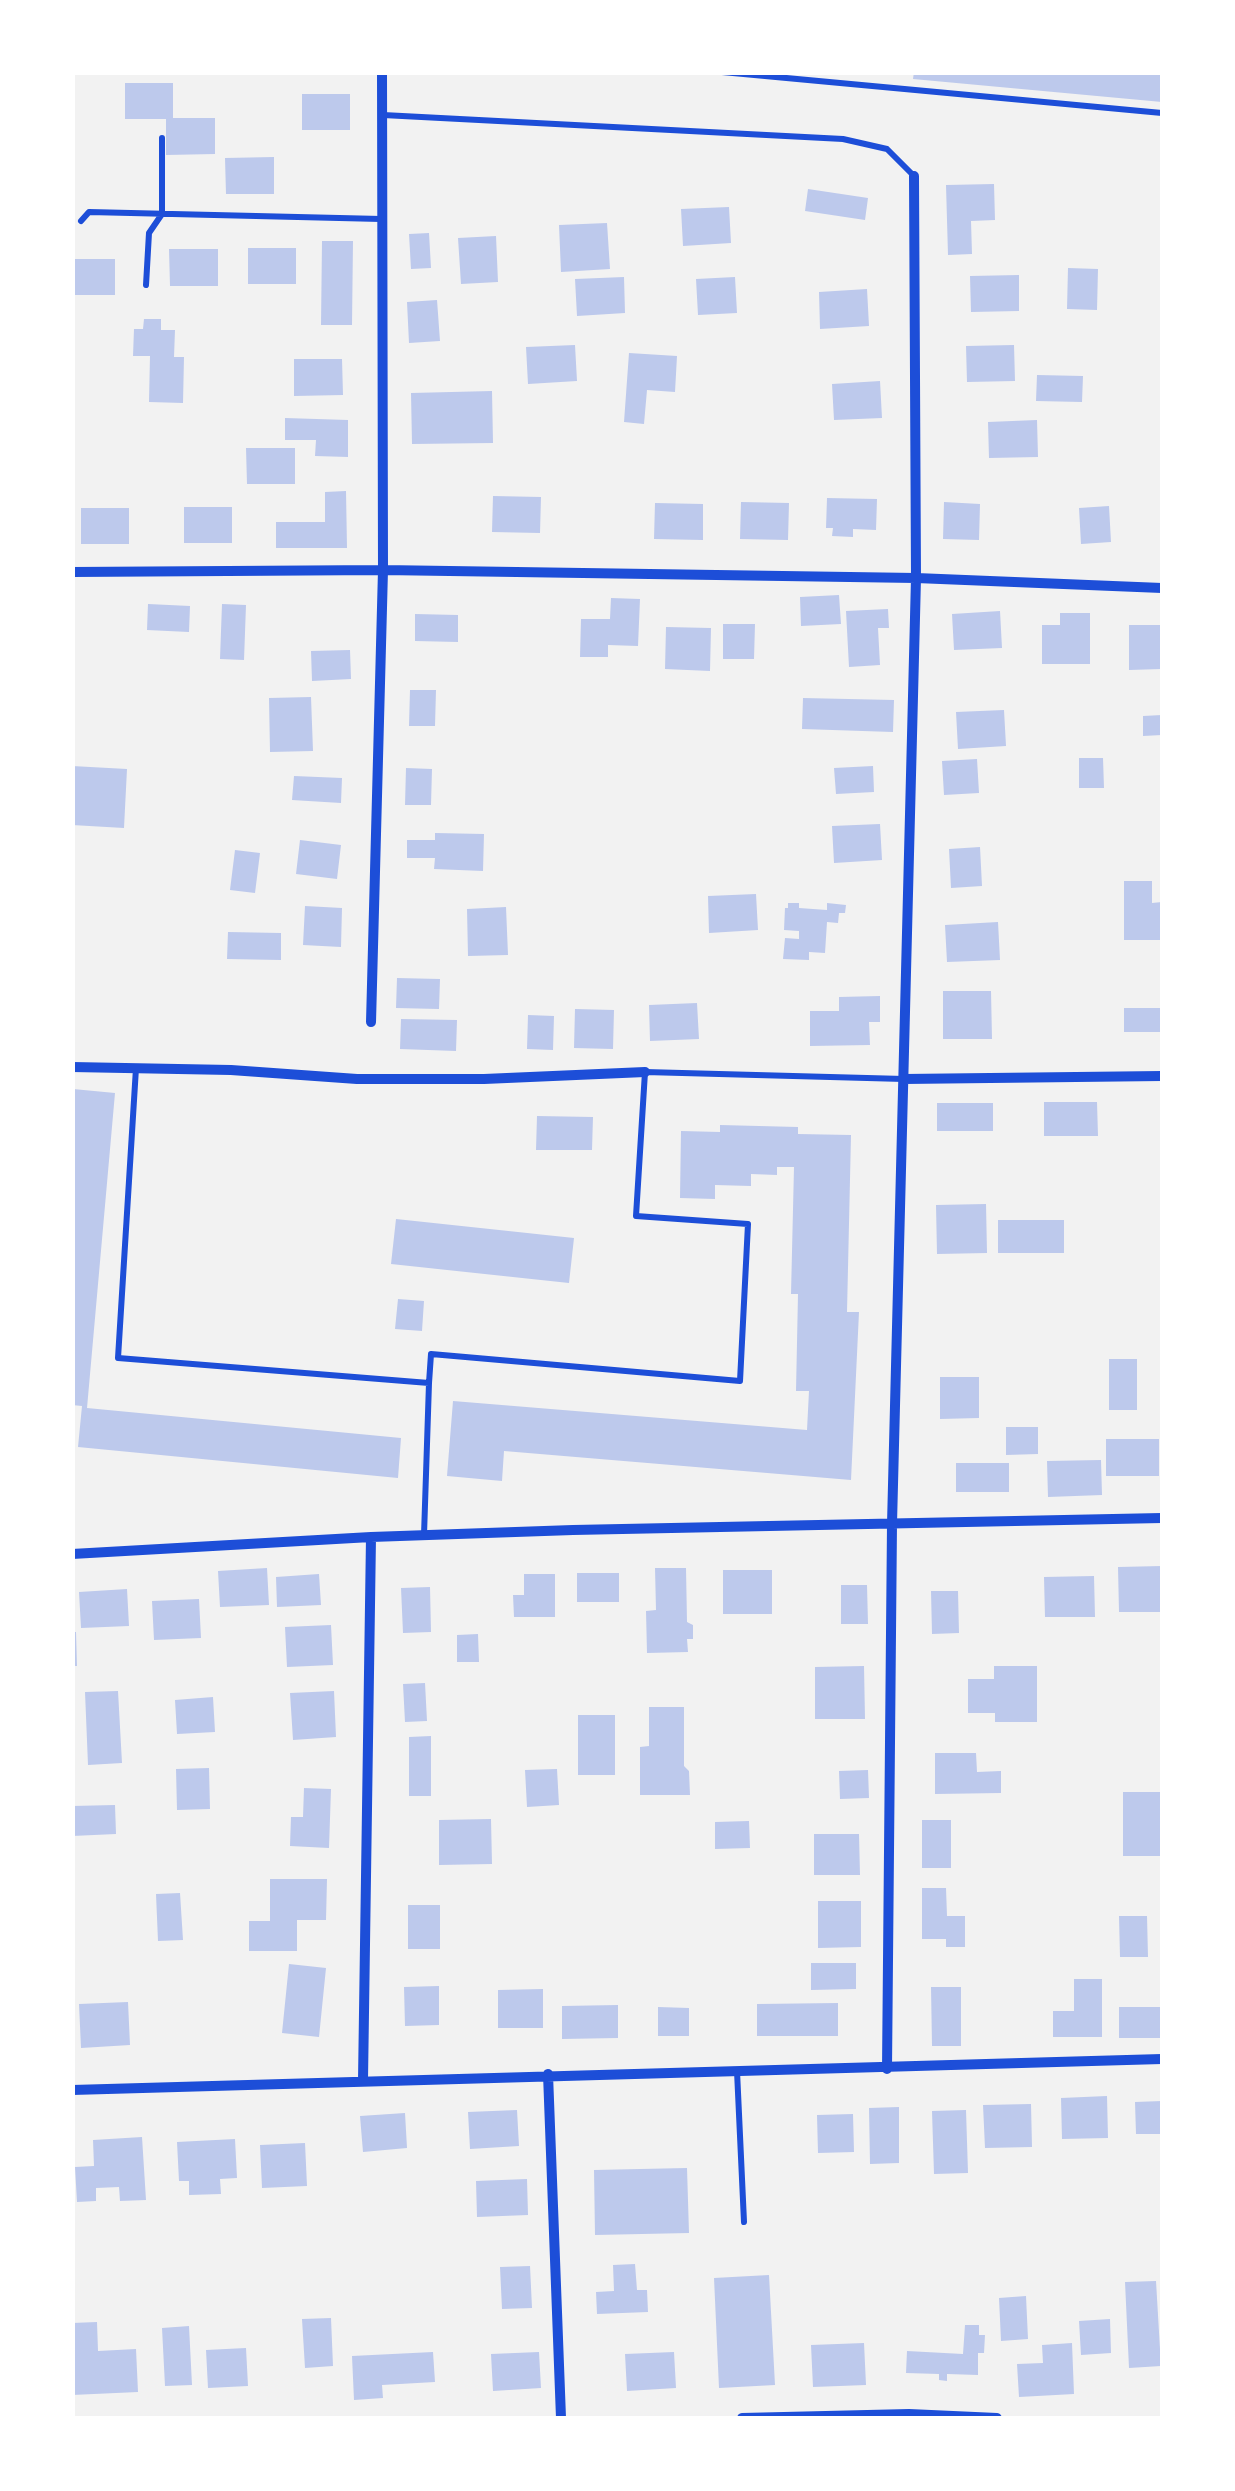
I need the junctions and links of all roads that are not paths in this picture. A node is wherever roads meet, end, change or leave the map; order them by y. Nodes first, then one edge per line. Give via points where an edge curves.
1 (382, 72) edge
2 (722, 72) edge
3 (1162, 113) edge
4 (382, 115) junction
5 (162, 138) dead end
6 (914, 176) joint
7 (162, 214) junction
8 (381, 219) junction
9 (81, 220) dead end
10 (146, 285) dead end
11 (383, 570) junction
12 (72, 572) edge
13 (916, 578) junction
14 (1162, 588) edge
15 (371, 1022) dead end
16 (72, 1067) edge
17 (136, 1068) junction
18 (645, 1072) junction
19 (1162, 1076) edge
20 (904, 1079) junction
21 (430, 1383) junction
22 (1162, 1518) edge
23 (892, 1524) junction
24 (424, 1535) junction
25 (370, 1537) junction
26 (72, 1554) edge
27 (1162, 2059) edge
28 (888, 2068) junction
29 (737, 2071) junction
30 (548, 2074) junction
31 (363, 2080) junction
32 (72, 2090) edge
33 (744, 2222) dead end
34 (562, 2418) edge
35 (742, 2418) edge
36 (997, 2418) edge

1 - 4 street
2 - 3 lane
4 - 6 lane via 843,139 887,149
4 - 8 street
5 - 7 lane
6 - 13 street
7 - 8 lane
7 - 9 lane via 88,212
7 - 10 lane via 149,233
8 - 11 street
11 - 12 street
11 - 13 street
11 - 15 street
13 - 14 street
13 - 20 street
16 - 17 street
17 - 18 street via 357,1079
17 - 21 lane via 118,1358
18 - 20 lane
18 - 21 lane via 636,1216 748,1224 740,1381 431,1354
19 - 20 street
20 - 23 street
21 - 24 lane
22 - 23 street
23 - 24 street
23 - 28 street
24 - 25 street
25 - 26 street
25 - 31 street
27 - 28 street
28 - 29 street
29 - 30 street
29 - 33 lane
30 - 31 street
30 - 34 street
31 - 32 street
35 - 36 street

